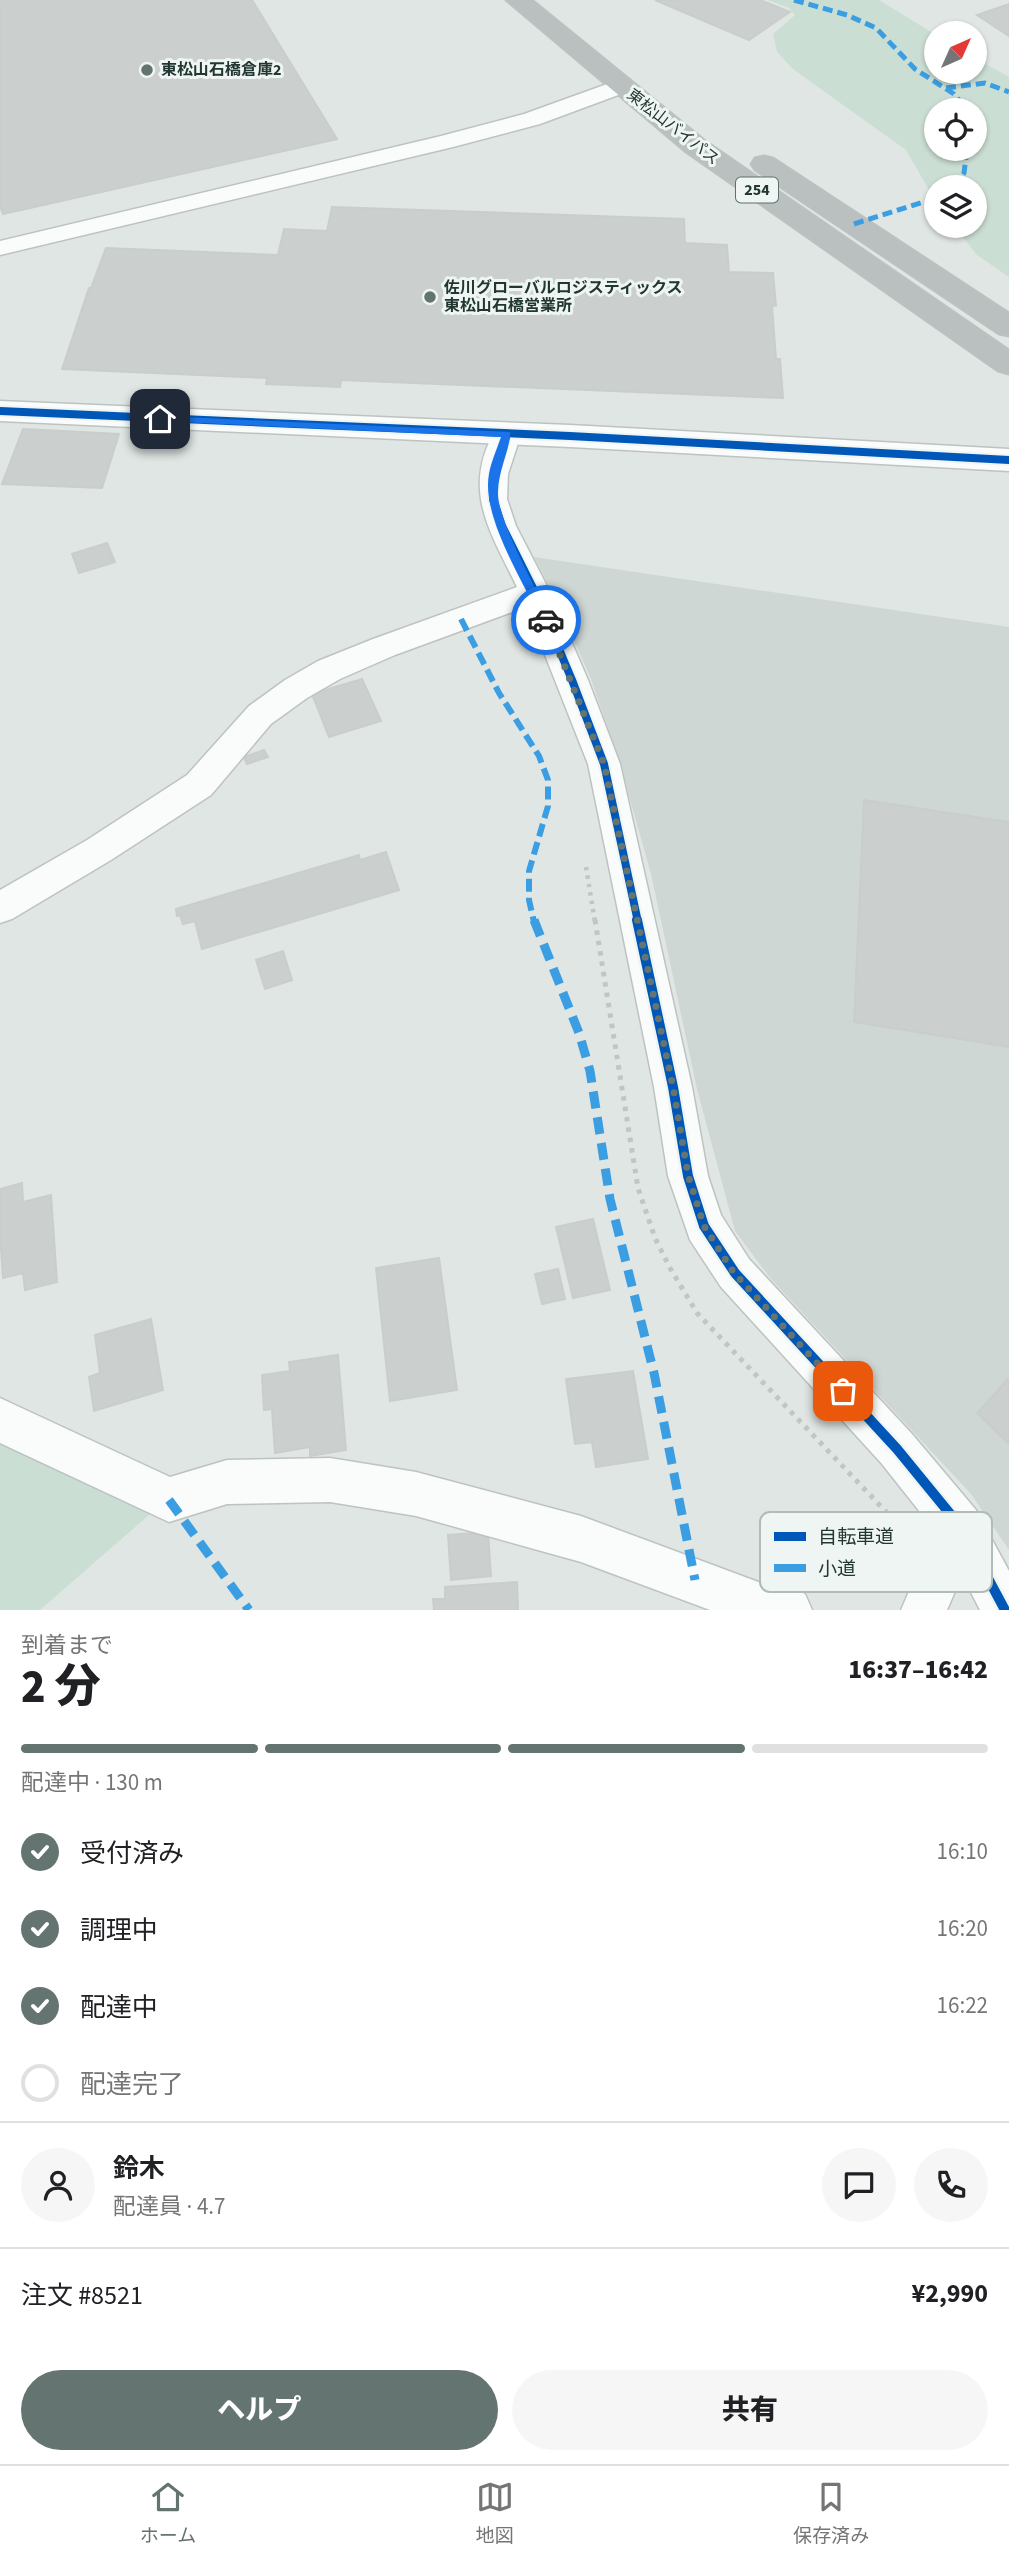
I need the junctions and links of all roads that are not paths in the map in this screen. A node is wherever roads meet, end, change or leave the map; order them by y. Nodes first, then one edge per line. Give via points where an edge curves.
1 (518, 0) edge
2 (552, 0) edge
3 (621, 86) junction
4 (0, 248) edge
5 (1009, 327) edge
6 (1009, 364) edge
7 (0, 411) edge
8 (506, 435) junction
9 (1009, 460) edge
10 (535, 592) junction
11 (0, 908) edge
12 (0, 1420) edge
13 (949, 1512) edge
14 (992, 1586) edge
15 (932, 1592) edge
16 (789, 1610) edge
17 (924, 1610) edge
18 (1005, 1610) edge

1 - 3 highway, 東松山バイパス / 254
2 - 5 highway, 東松山バイパス / 254 via 645,78 733,143
3 - 4 street via 532,119 445,142
3 - 6 highway, 東松山バイパス / 254 via 716,161
7 - 8 street
8 - 9 street
8 - 10 street via 494,474 493,499
10 - 11 street via 384,647 296,689 260,716 199,785
10 - 13 street via 604,764 688,1175 704,1226 734,1273 897,1449
12 - 16 street via 169,1500 227,1482 330,1480 416,1494 581,1539 761,1606
14 - 18 street
15 - 17 street

